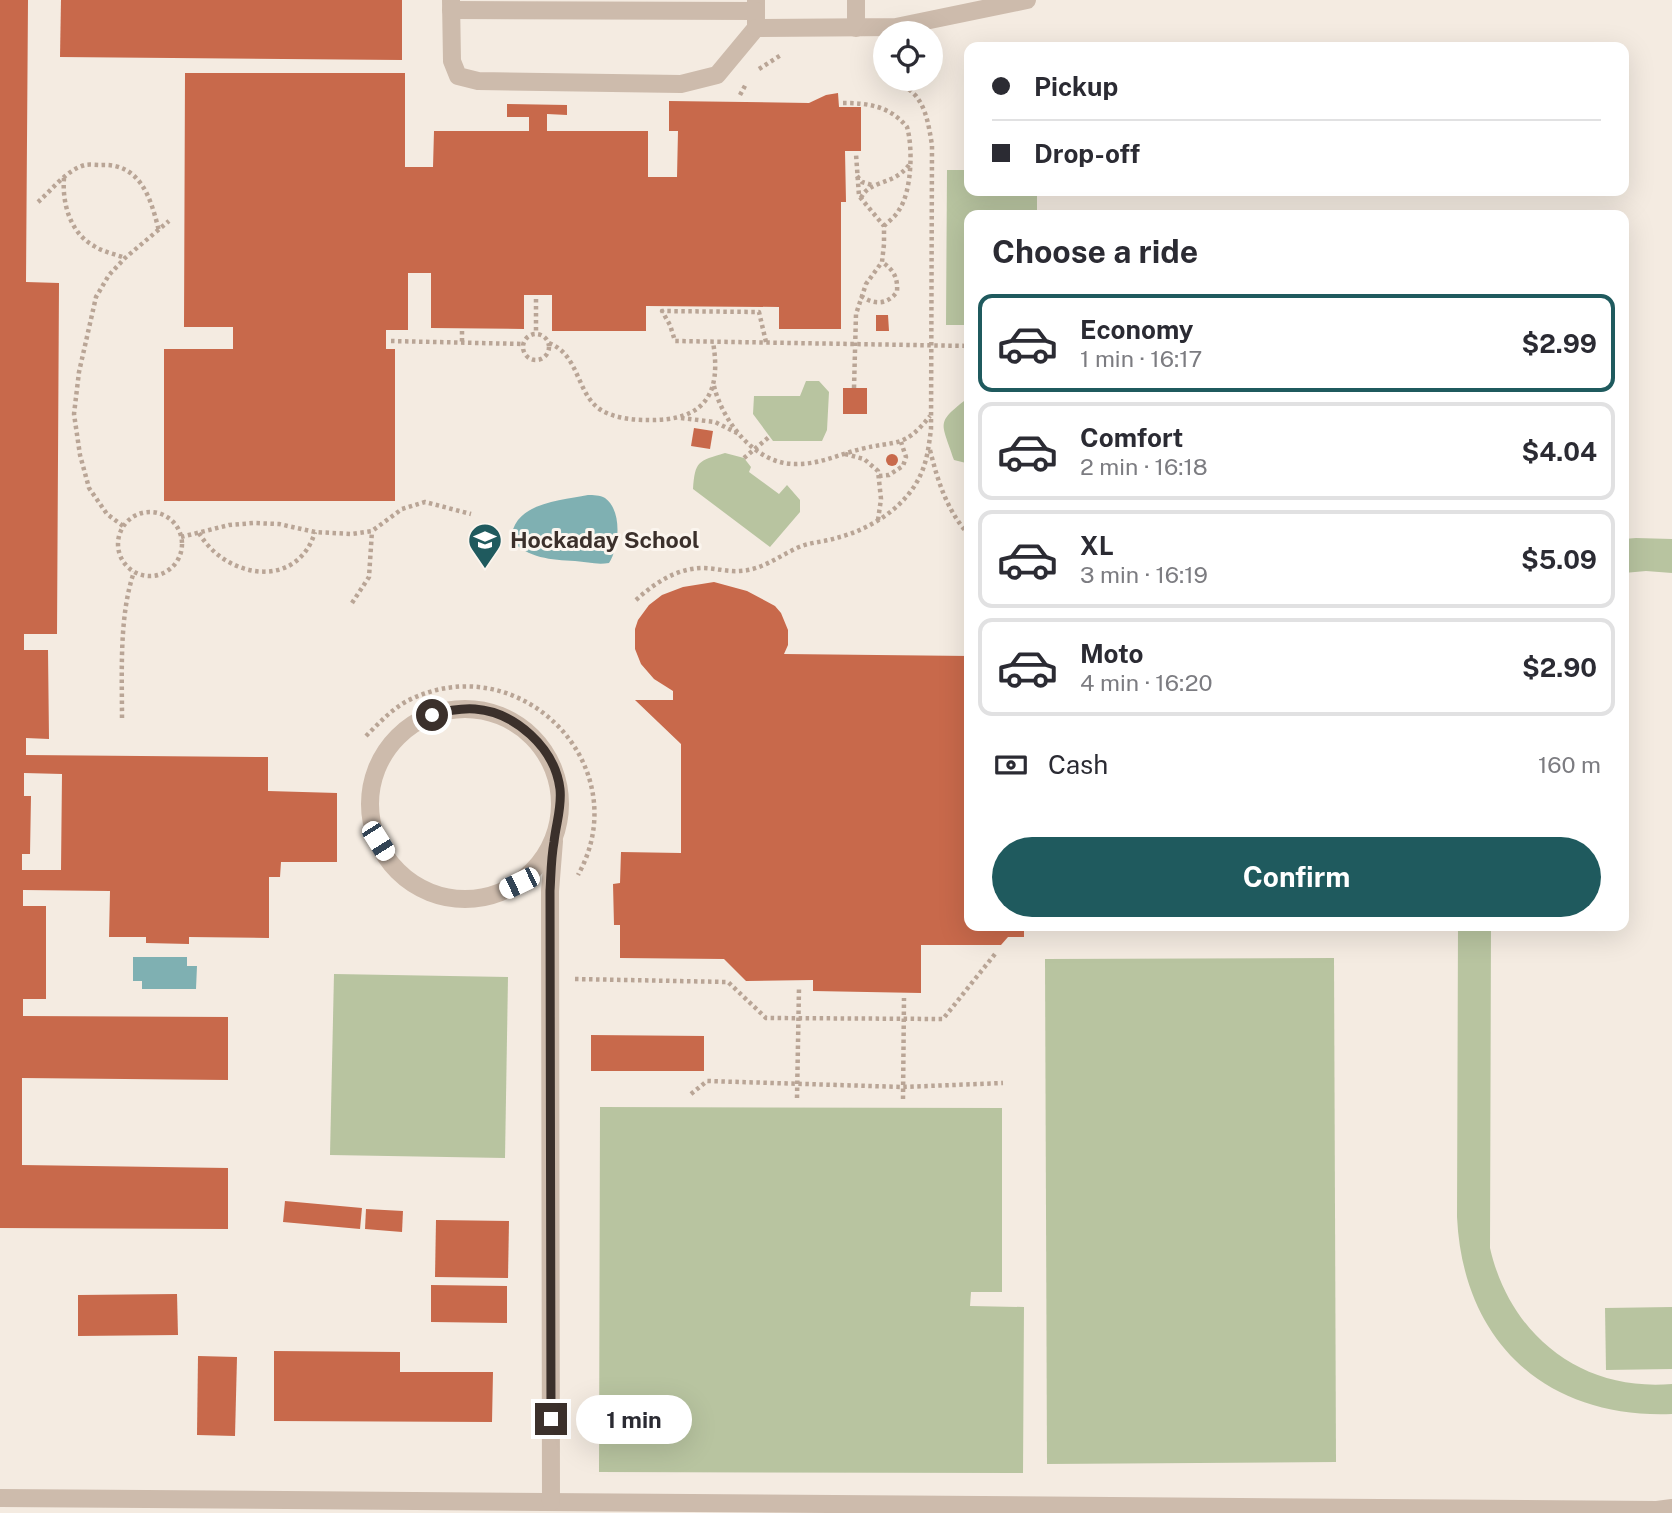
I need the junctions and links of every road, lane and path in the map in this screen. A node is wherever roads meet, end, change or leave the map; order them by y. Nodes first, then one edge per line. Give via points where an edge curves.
1 (856, 0) edge
2 (1027, 0) edge
3 (451, 5) edge
4 (957, 7) edge
5 (756, 13) edge
6 (856, 28) junction
7 (785, 54) dead end
8 (754, 74) dead end
9 (747, 82) dead end
10 (910, 91) edge
11 (740, 95) dead end
12 (843, 103) dead end
13 (856, 154) dead end
14 (909, 164) junction
15 (857, 176) junction
16 (64, 177) junction
17 (873, 186) junction
18 (861, 198) junction
19 (38, 202) dead end
20 (169, 221) dead end
21 (884, 226) junction
22 (159, 231) junction
23 (125, 258) junction
24 (883, 262) junction
25 (860, 296) junction
26 (536, 299) dead end
27 (462, 331) dead end
28 (536, 334) junction
29 (391, 341) dead end
30 (462, 342) junction
31 (713, 342) junction
32 (766, 342) junction
33 (550, 343) junction
34 (523, 344) junction
35 (855, 344) junction
36 (964, 346) edge
37 (714, 386) junction
38 (854, 388) dead end
39 (931, 414) junction
40 (680, 418) junction
41 (741, 435) junction
42 (769, 437) dead end
43 (901, 442) junction
44 (929, 445) junction
45 (756, 450) junction
46 (844, 454) junction
47 (744, 458) dead end
48 (879, 476) junction
49 (471, 514) dead end
50 (878, 520) junction
51 (123, 526) junction
52 (964, 529) edge
53 (372, 531) junction
54 (315, 532) junction
55 (199, 533) junction
56 (181, 537) junction
57 (134, 572) junction
58 (636, 600) dead end
59 (352, 603) dead end
60 (122, 718) dead end
61 (366, 736) dead end
62 (554, 841) junction
63 (573, 884) dead end
64 (995, 954) dead end
65 (570, 979) dead end
66 (799, 988) dead end
67 (904, 998) dead end
68 (798, 1018) junction
69 (904, 1018) junction
70 (1003, 1083) dead end
71 (797, 1085) junction
72 (903, 1087) junction
73 (691, 1094) dead end
74 (797, 1098) dead end
75 (903, 1099) dead end
76 (0, 1498) edge
77 (551, 1502) junction
78 (1672, 1508) edge

1 - 6 lane
2 - 4 lane
3 - 5 lane
3 - 5 lane via 452,61 458,76 478,81 681,84 717,75
4 - 6 lane via 897,27
5 - 6 lane
7 - 8 path
9 - 11 path
10 - 39 path via 927,116 932,145
12 - 14 path via 865,103 890,110 901,119 910,137
13 - 15 path
14 - 17 path via 902,174
14 - 21 path via 905,196
15 - 17 path
15 - 18 path
16 - 19 path
16 - 22 path via 84,165 110,164 135,174 152,204
16 - 23 path via 68,216 79,232 92,246
17 - 18 path
18 - 21 path
20 - 22 path
21 - 24 path
22 - 23 path
23 - 51 path via 96,297 74,414 89,488 107,514
24 - 25 path
24 - 25 path via 895,275 897,292 883,303
25 - 35 path
26 - 28 path
27 - 30 path
28 - 33 path
28 - 34 path
29 - 30 path
30 - 34 path
31 - 32 path
31 - 32 path via 675,341 662,311 759,312
31 - 37 path
32 - 35 path
33 - 34 path via 547,356 539,361 526,356
33 - 40 path via 567,355 587,394 605,412 635,419
35 - 36 path
35 - 38 path
37 - 40 path via 705,404
37 - 41 path via 722,408
39 - 43 path via 917,432
39 - 44 path
40 - 41 path via 715,422
41 - 45 path
42 - 45 path
43 - 46 path
43 - 48 path via 904,467
44 - 50 path via 920,478 898,505
44 - 52 path via 945,500
45 - 46 path via 780,463 798,464
45 - 47 path
46 - 48 path via 864,459
48 - 50 path
49 - 53 path via 425,502 402,509
50 - 58 path via 844,536 799,547 755,568 682,571 664,578
51 - 56 path via 139,514 161,514 178,527
51 - 57 path via 118,546
53 - 54 path
53 - 59 path via 369,577
54 - 55 path via 254,523
54 - 55 path via 311,545 289,566 261,573 227,562
55 - 56 path
56 - 57 path via 182,547 173,567 154,576
57 - 60 path via 128,589
61 - 63 path via 406,702 456,687 507,693 552,718 583,760 592,785 592,836
62 - 62 lane via 561,814 560,786 550,760 534,737 497,714 454,710 413,724 383,756 374,776 370,798 378,841 392,865 413,883 438,895 466,899 493,895 519,883 539,865
62 - 77 lane via 550,891
64 - 69 path via 943,1018
65 - 68 path via 728,982 766,1018
66 - 68 path
67 - 69 path
68 - 69 path
68 - 71 path
69 - 72 path
70 - 72 path
71 - 72 path
71 - 73 path via 707,1081
71 - 74 path
72 - 75 path
76 - 77 lane
77 - 78 lane

